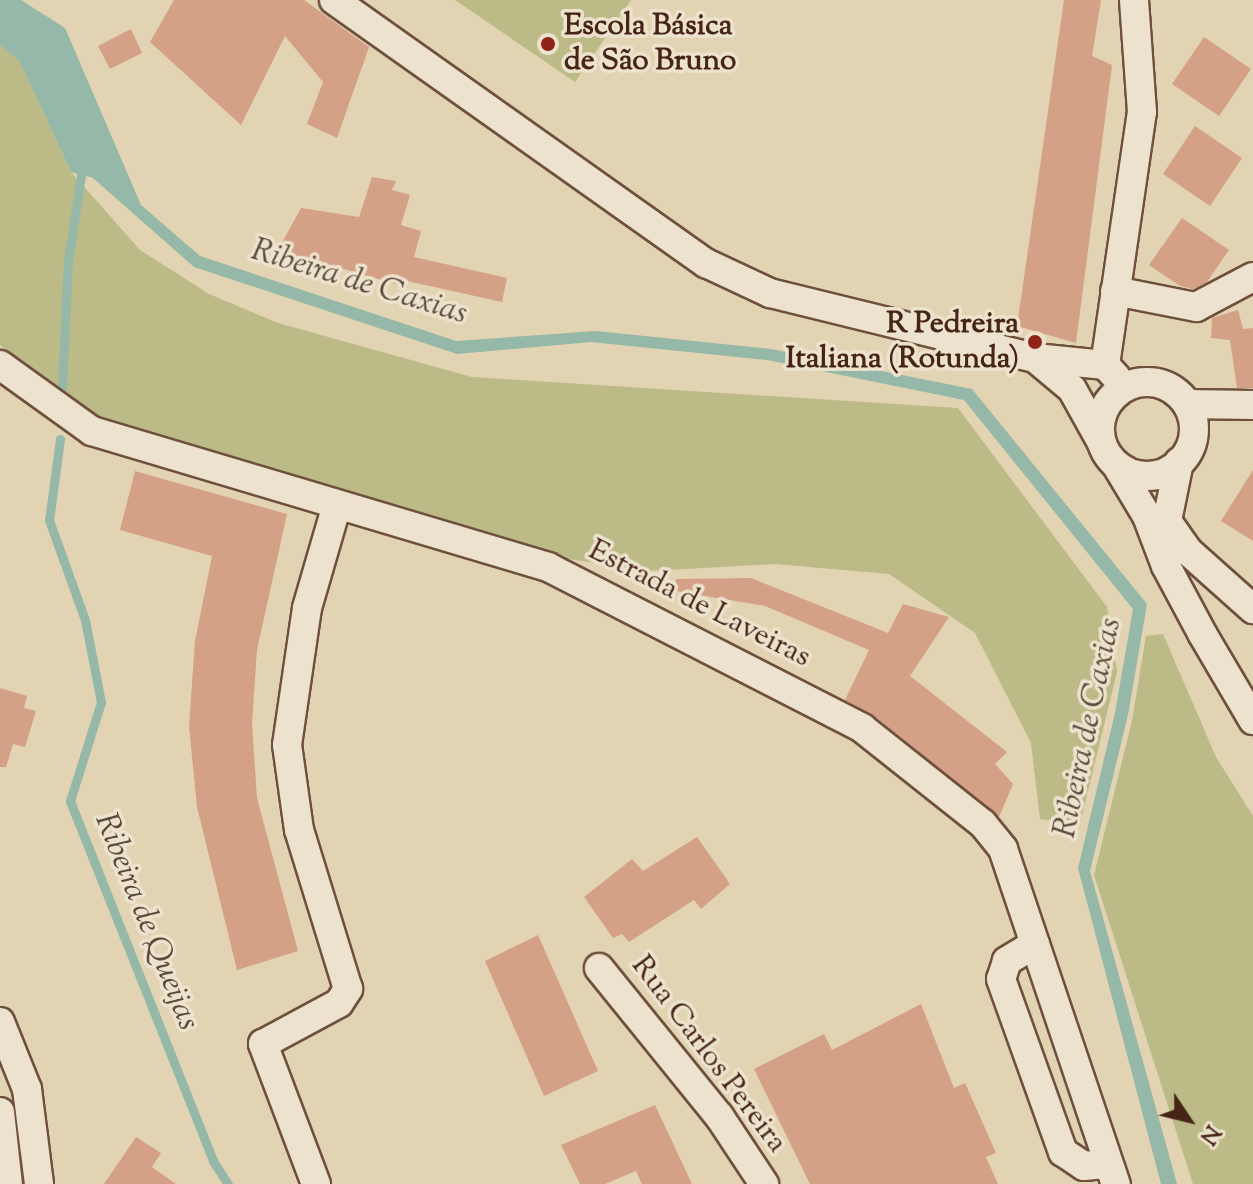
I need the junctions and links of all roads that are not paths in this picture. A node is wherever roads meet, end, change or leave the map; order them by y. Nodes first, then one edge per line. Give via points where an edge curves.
1 (334, 0) edge
2 (1134, 0) edge
3 (1253, 277) edge
4 (1115, 291) junction
5 (1035, 358) junction
6 (0, 365) edge
7 (1105, 365) junction
8 (1124, 387) junction
9 (1187, 404) junction
10 (1253, 405) edge
11 (1101, 441) junction
12 (1179, 462) junction
13 (1117, 466) junction
14 (337, 505) junction
15 (1253, 609) edge
16 (1253, 720) edge
17 (1035, 944) junction
18 (599, 968) dead end
19 (0, 1023) edge
20 (0, 1034) edge
21 (0, 1112) edge
22 (1112, 1174) edge
23 (8, 1184) edge
24 (39, 1184) edge
25 (316, 1184) edge
26 (764, 1184) edge

1 - 5 street via 706,263 770,293
2 - 4 street via 1142,112
3 - 4 street via 1196,307
4 - 7 street
5 - 7 street
5 - 11 street via 1072,389
6 - 14 street, Estrada de Laveiras via 92,431
7 - 8 street
8 - 9 street via 1152,382 1178,393
8 - 11 street via 1103,410
9 - 10 street via 1210,400
9 - 12 street via 1193,435
11 - 13 street
12 - 13 street via 1149,476
12 - 15 street via 1167,521 1189,552
13 - 16 street via 1147,516 1166,566
14 - 17 street, Estrada de Laveiras via 548,567 862,728 992,833 1003,849
14 - 25 street via 307,608 287,745 299,830 348,989 339,1003 263,1044
17 - 22 street, Estrada de Laveiras
17 - 22 street via 1007,961 1001,979 1063,1152 1084,1166
18 - 26 street, Rua Carlos Pereira via 719,1116
19 - 20 street
19 - 24 street via 27,1089
21 - 23 street

